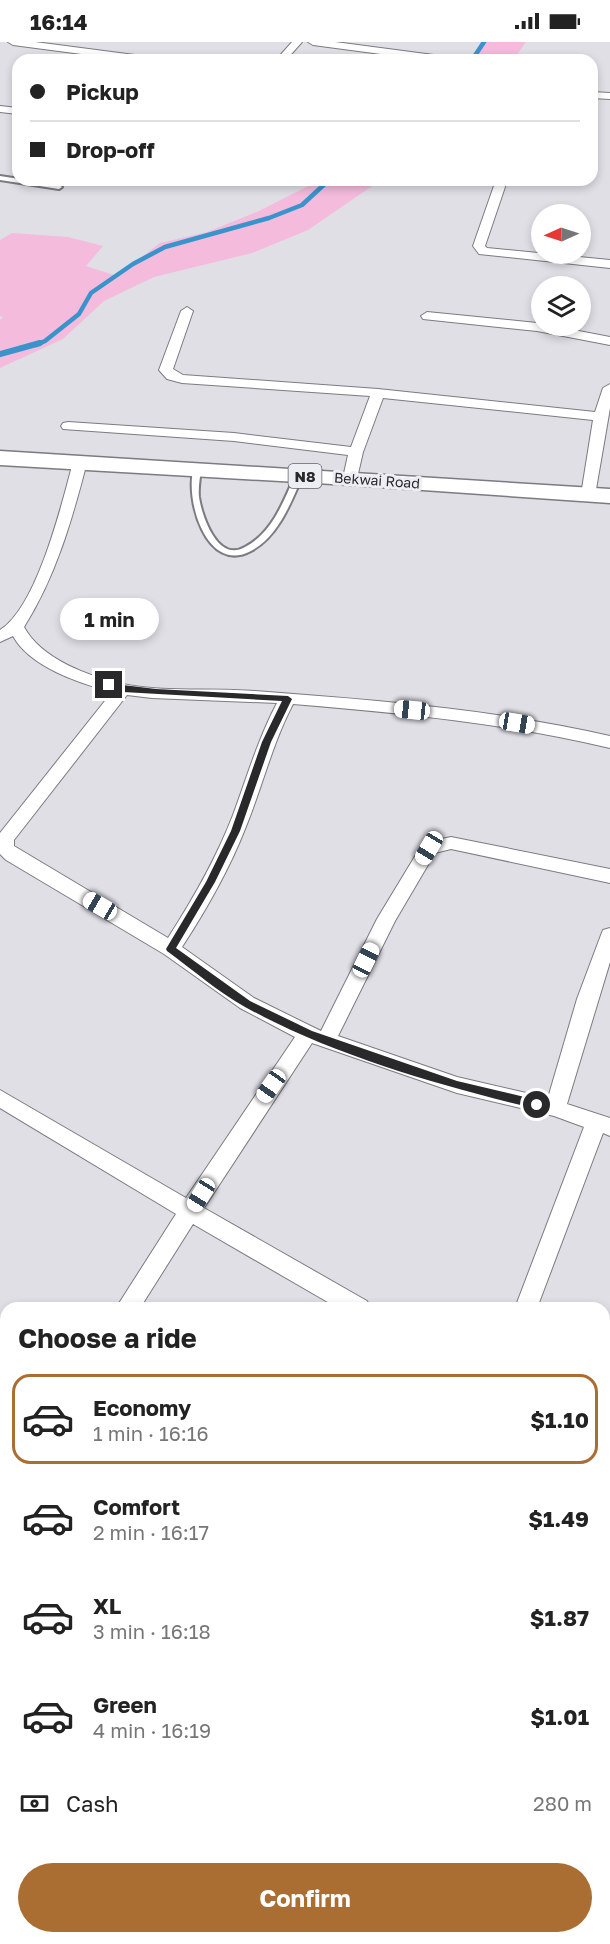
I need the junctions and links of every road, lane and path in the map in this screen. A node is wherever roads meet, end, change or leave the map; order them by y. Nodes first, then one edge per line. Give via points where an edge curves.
1 (13, 42) edge
2 (297, 42) edge
3 (313, 42) edge
4 (104, 54) edge
5 (286, 54) edge
6 (404, 54) edge
7 (52, 186) edge
8 (499, 186) edge
9 (59, 187) dead end
10 (610, 264) edge
11 (187, 311) dead end
12 (427, 316) dead end
13 (610, 341) edge
14 (610, 388) edge
15 (378, 393) junction
16 (605, 417) edge
17 (68, 426) dead end
18 (356, 452) junction
19 (0, 458) edge
20 (80, 462) junction
21 (197, 469) junction
22 (299, 475) junction
23 (350, 478) junction
24 (599, 496) edge
25 (16, 627) junction
26 (0, 637) edge
27 (123, 689) junction
28 (288, 699) junction
29 (610, 742) edge
30 (2, 838) edge
31 (610, 876) edge
32 (610, 935) edge
33 (171, 949) junction
34 (317, 1038) junction
35 (0, 1098) edge
36 (555, 1108) junction
37 (603, 1125) edge
38 (190, 1210) junction
39 (131, 1302) edge
40 (349, 1302) edge
41 (529, 1302) edge

1 - 4 street
2 - 5 street
3 - 6 street
7 - 9 lane
8 - 10 street via 478,246 483,251
11 - 15 street via 166,370 172,376
12 - 13 street via 537,327
14 - 16 street
15 - 16 street
15 - 18 street
16 - 24 street
17 - 18 street via 234,437
18 - 23 street
19 - 20 highway, Bekwai Road / N8
20 - 21 highway, Bekwai Road / N8
20 - 25 street via 63,526 34,598
21 - 22 highway, Bekwai Road / N8
21 - 22 lane via 195,495 206,528 215,545 240,553 278,520
22 - 23 highway, Bekwai Road / N8
23 - 24 highway, Bekwai Road / N8
25 - 26 street
25 - 27 street via 25,643 41,655 73,672
27 - 28 street
27 - 30 street
28 - 29 street via 478,717
28 - 33 street via 267,742 235,831 211,882
30 - 33 street via 12,855
31 - 34 street via 451,843 429,848
32 - 36 street
33 - 34 street via 247,1003
34 - 36 street via 457,1085
34 - 38 street via 259,1104
35 - 38 street
36 - 37 street
37 - 41 street
38 - 39 street
38 - 40 street

